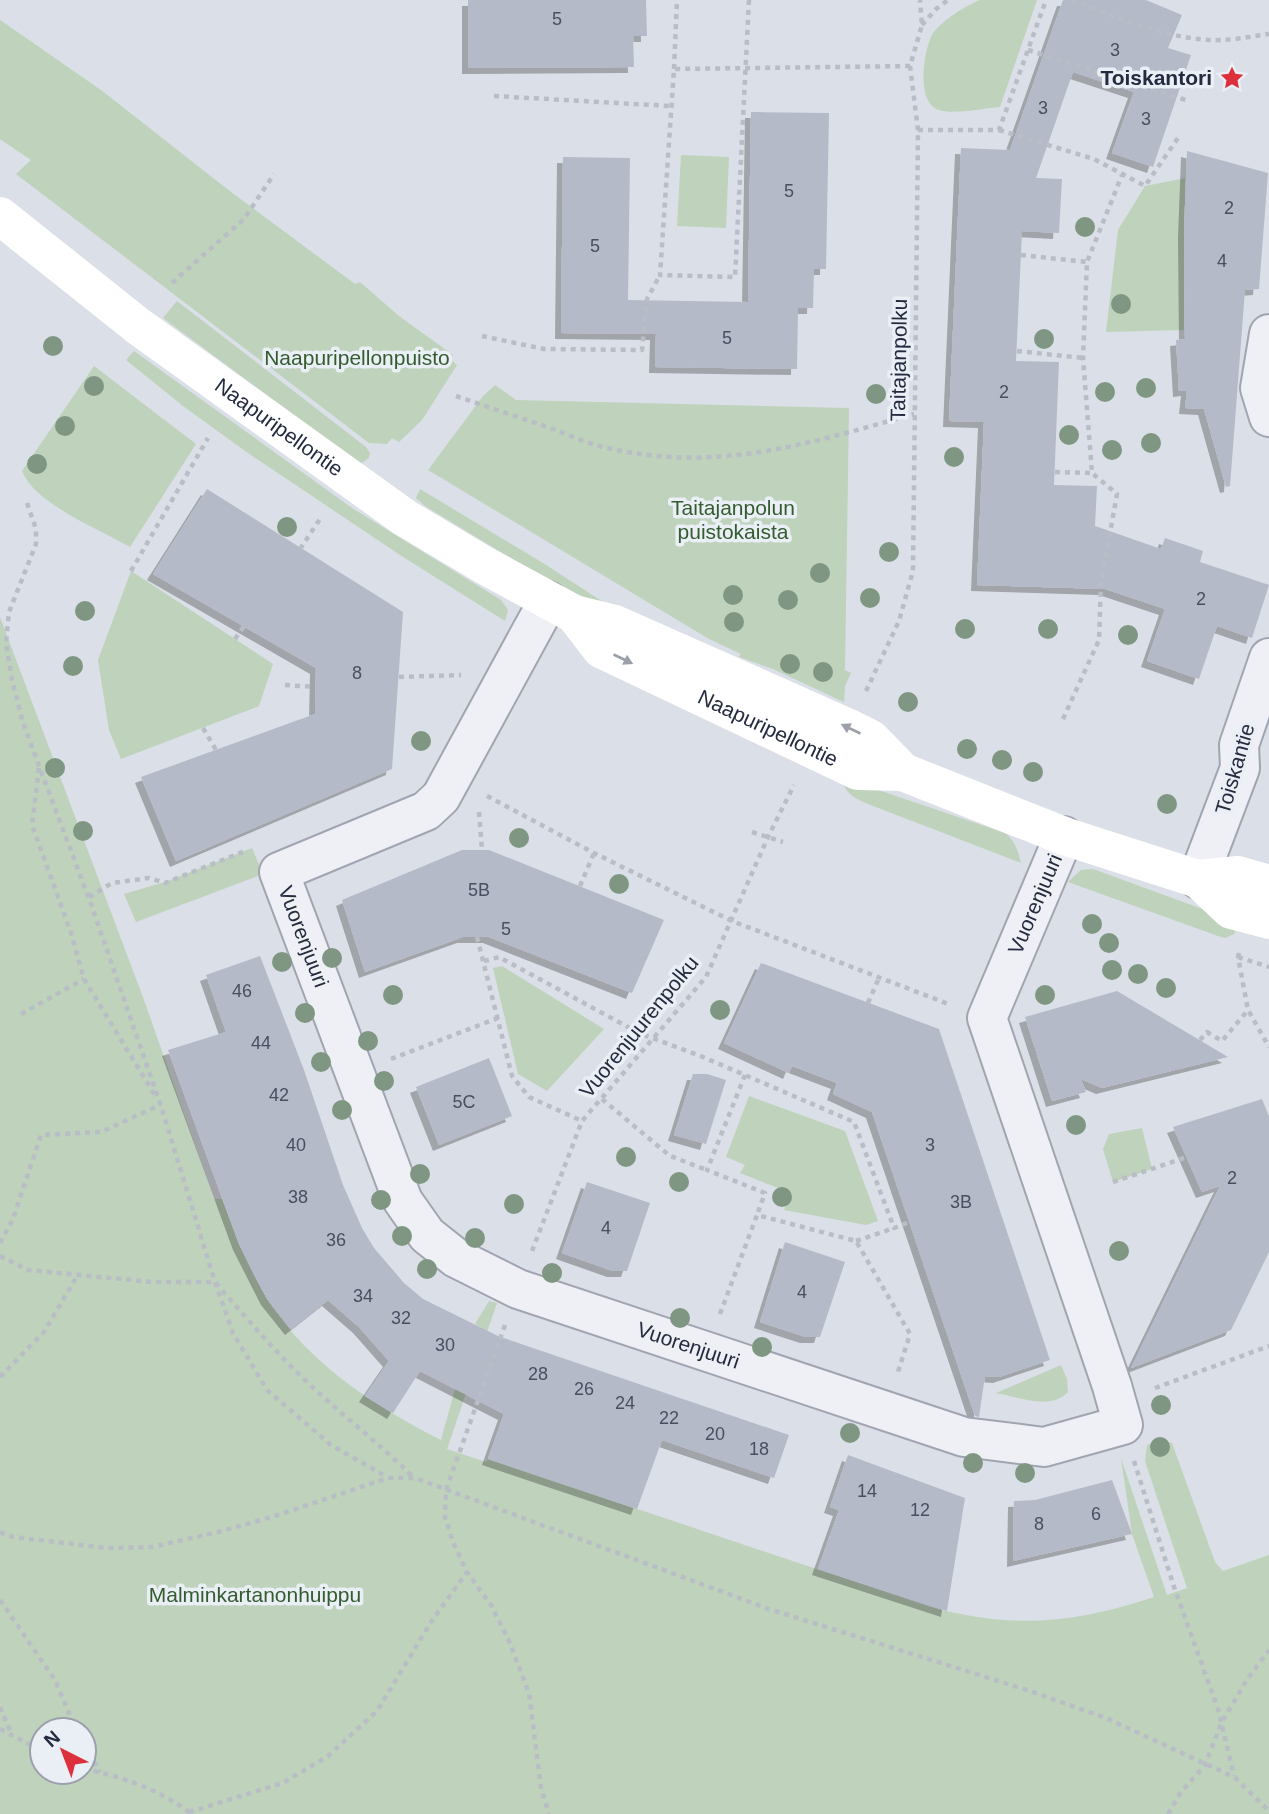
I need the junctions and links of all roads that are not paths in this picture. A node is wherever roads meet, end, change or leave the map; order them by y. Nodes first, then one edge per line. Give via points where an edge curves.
1 (0, 216) edge
2 (1269, 334) edge
3 (1269, 417) edge
4 (561, 607) junction
5 (1269, 658) edge
6 (1064, 836) junction
7 (1198, 879) junction
8 (1269, 884) edge
9 (1269, 920) edge

1 - 4 street, Naapuripellontie via 138,326 378,501
2 - 3 street via 1260,388
4 - 6 street, Naapuripellontie via 601,649 858,771 903,772
4 - 6 street, Vuorenjuuri via 465,785 426,811 279,872 403,1201 427,1235 456,1258 518,1289 964,1437 1044,1447 1123,1425 987,1017
5 - 7 street, Toiskantie via 1239,745 1240,768
6 - 7 street, Naapuripellontie
7 - 8 street, Naapuripellontie via 1238,875
7 - 9 street, Naapuripellontie via 1231,910

